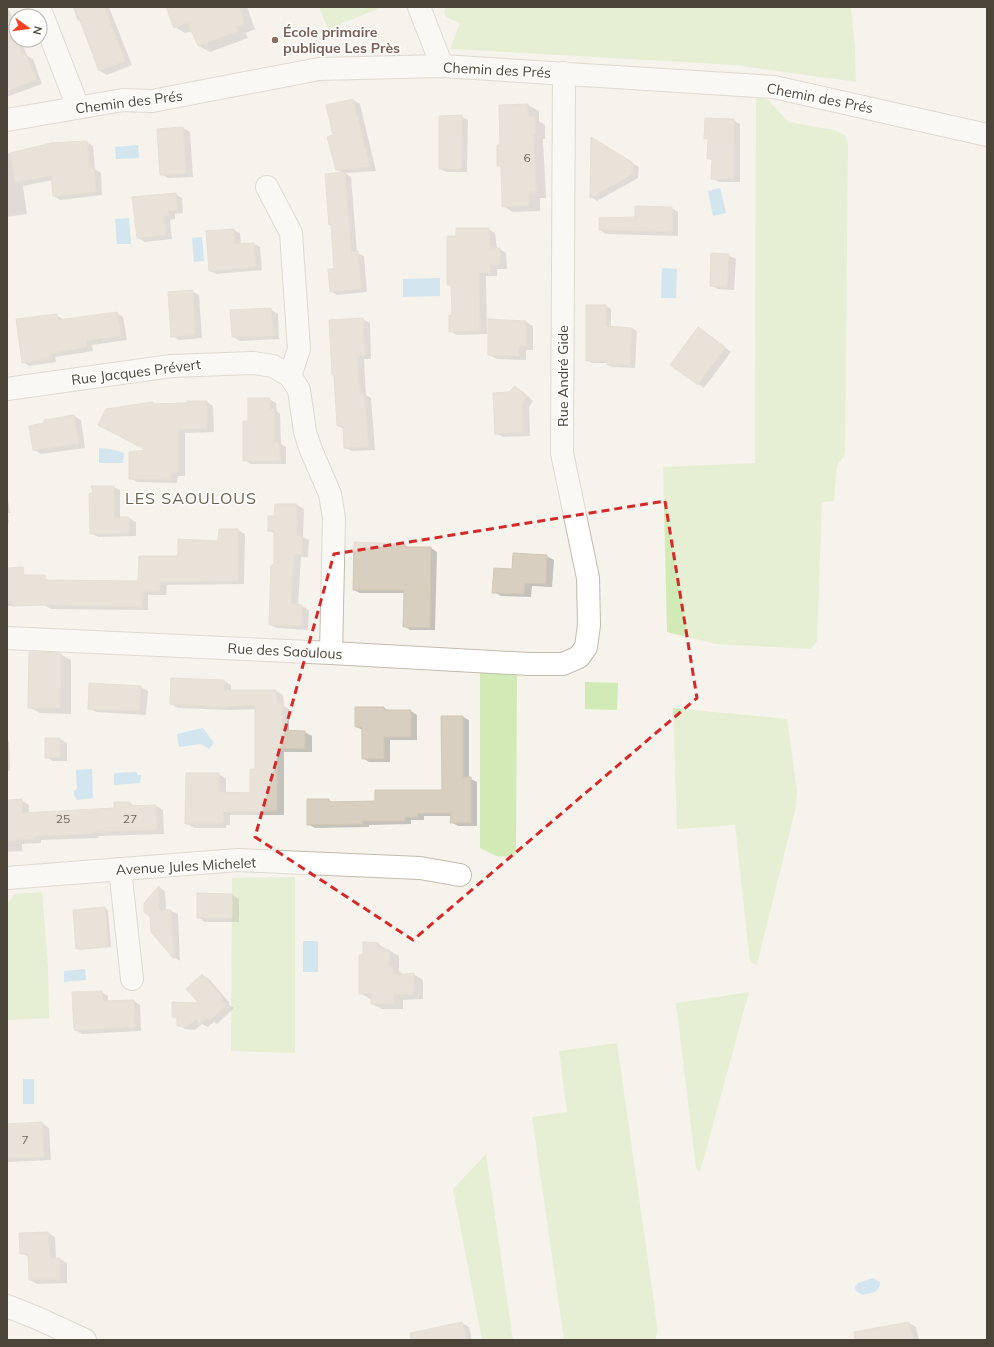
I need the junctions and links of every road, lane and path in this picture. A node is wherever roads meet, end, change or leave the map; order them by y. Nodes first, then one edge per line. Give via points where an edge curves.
1 (39, 7) edge
2 (420, 7) edge
3 (442, 66) junction
4 (564, 74) junction
5 (78, 107) junction
6 (7, 120) edge
7 (987, 135) edge
8 (267, 187) dead end
9 (290, 376) junction
10 (7, 389) edge
11 (7, 638) edge
12 (330, 653) junction
13 (563, 664) joint
14 (120, 869) junction
15 (460, 875) dead end
16 (7, 878) edge
17 (132, 979) dead end
18 (7, 1306) edge
19 (85, 1340) edge

1 - 5 street
2 - 3 street
3 - 4 street, Chemin des Prés
3 - 5 street, Chemin des Prés via 318,69 152,102 123,100
4 - 7 street, Chemin des Prés via 774,87
4 - 13 street, Rue André Gide via 562,453 588,578 589,625 586,648 579,656
5 - 6 street, Chemin des Prés
8 - 9 street via 291,233 299,349
9 - 10 street, Rue Jacques Prévert via 273,366 253,363 171,366
9 - 12 street via 299,390 305,432 330,494 334,518
11 - 12 street, Rue des Saoulous
12 - 13 street, Rue des Saoulous
14 - 15 street, Avenue Jules Michelet via 238,860 420,868
14 - 16 street, Avenue Jules Michelet
14 - 17 street
18 - 19 street

